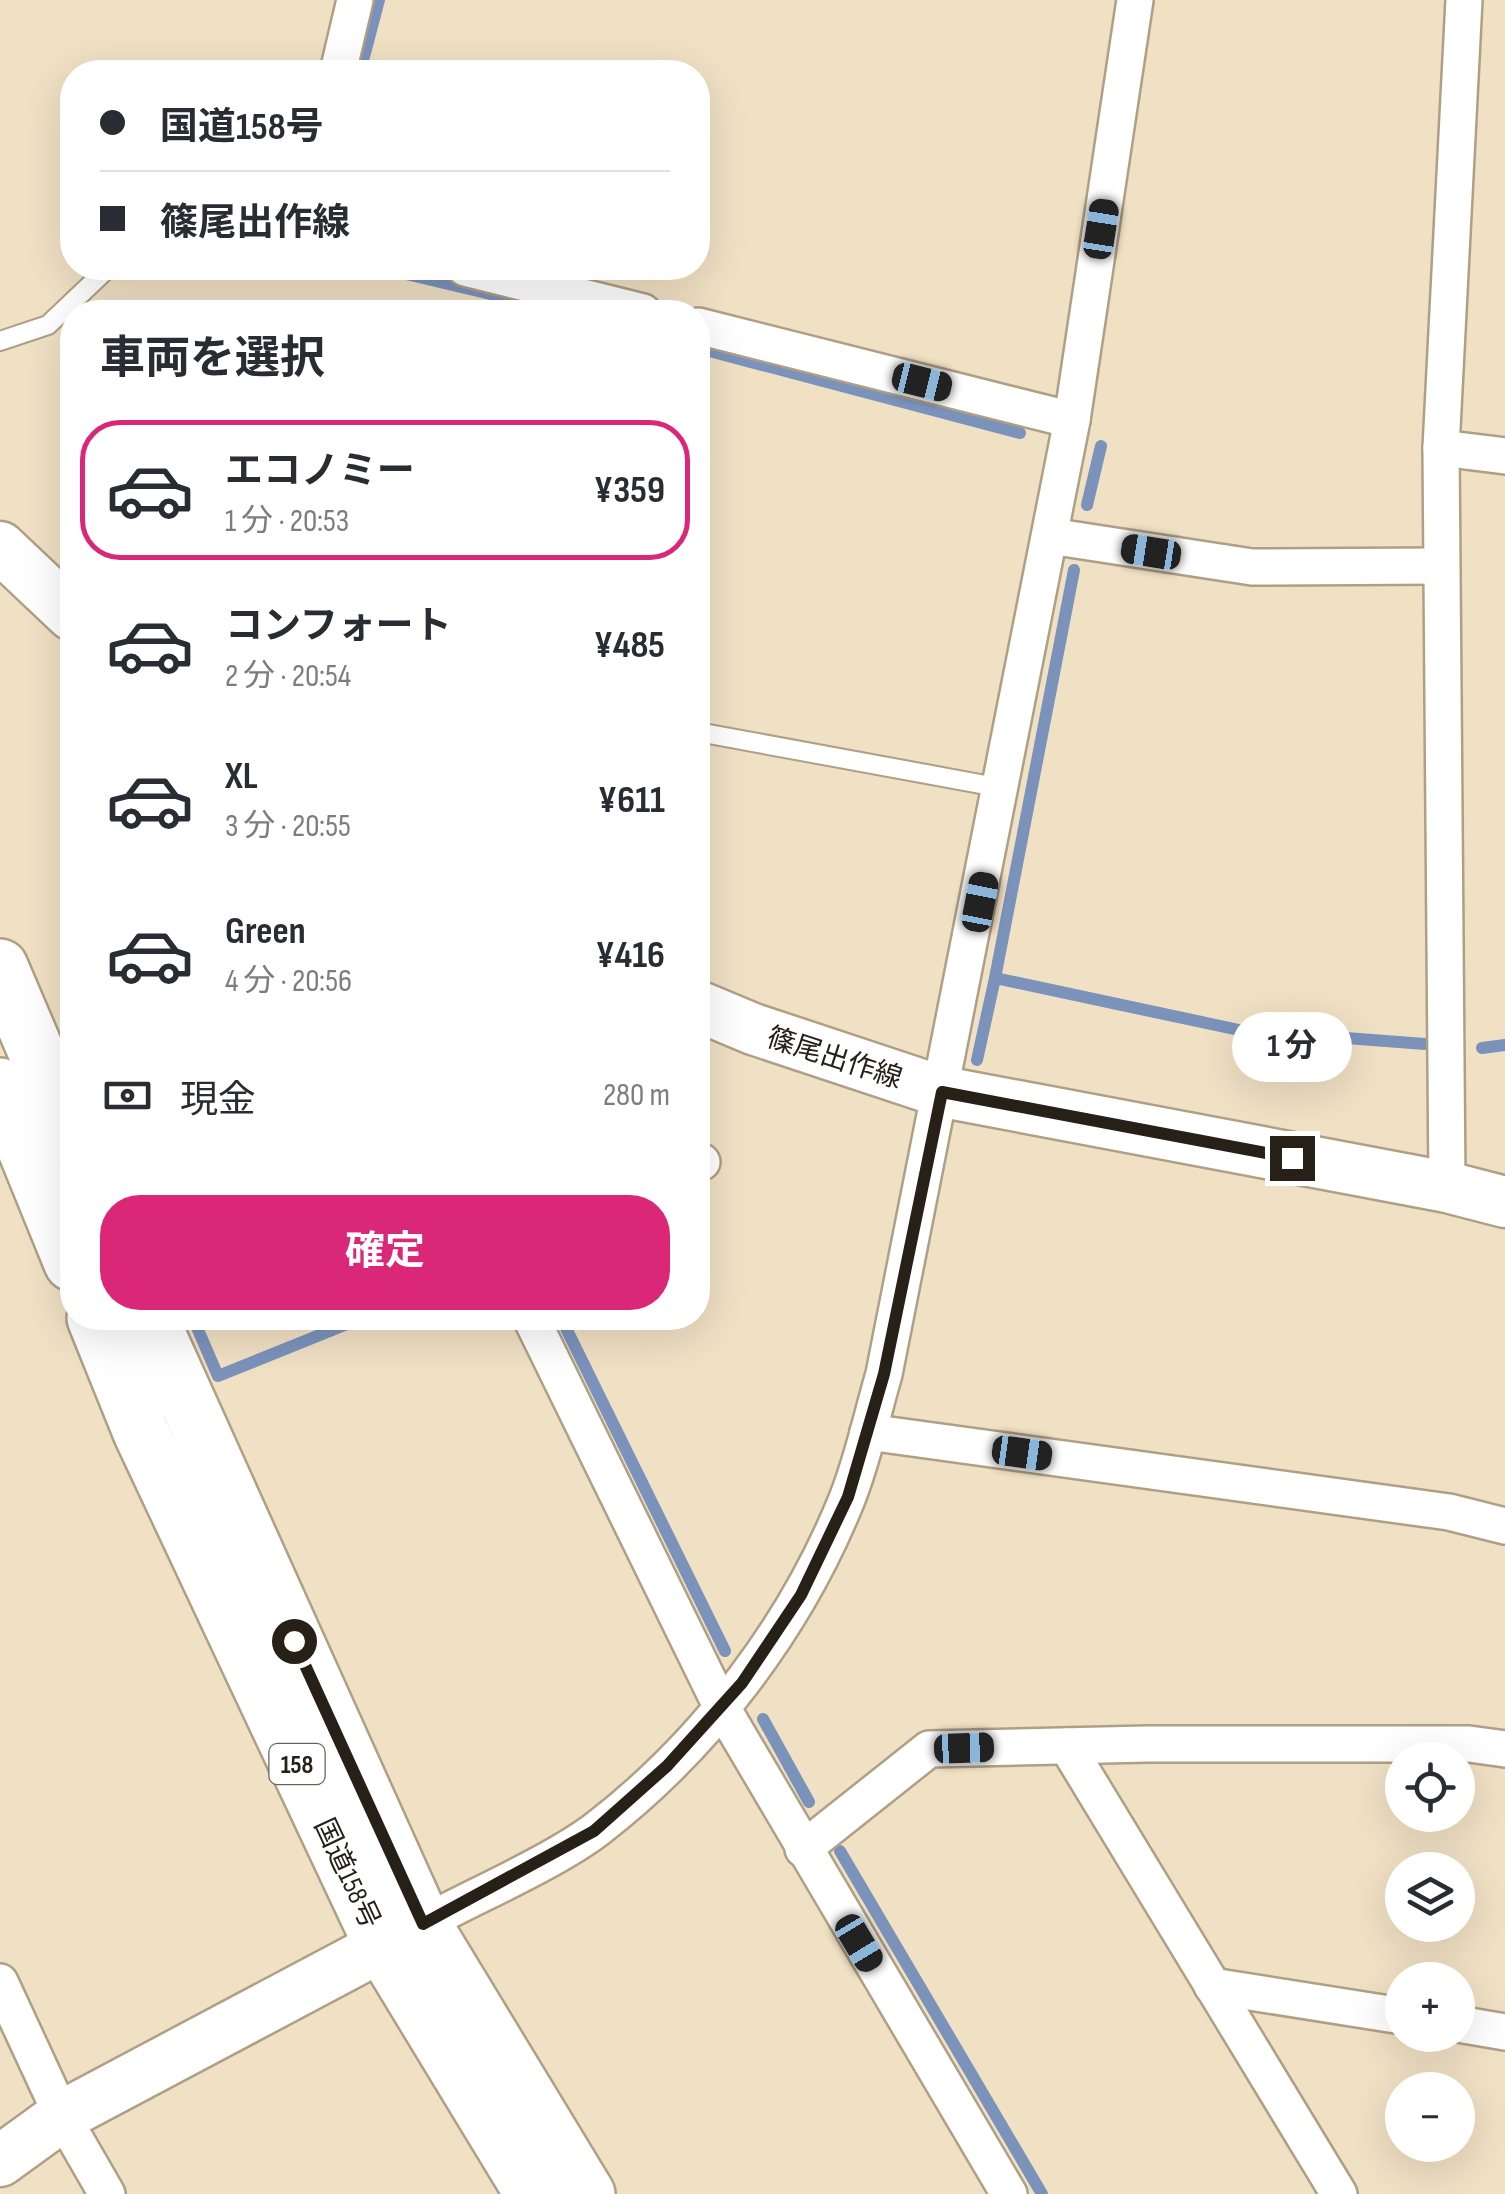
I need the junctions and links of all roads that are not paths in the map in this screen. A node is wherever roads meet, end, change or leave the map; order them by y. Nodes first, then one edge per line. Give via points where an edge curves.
1 (355, 0) edge
2 (1135, 0) edge
3 (1464, 0) edge
4 (341, 60) edge
5 (95, 280) edge
6 (506, 280) edge
7 (74, 300) edge
8 (573, 300) edge
9 (60, 314) edge
10 (710, 329) edge
11 (0, 341) edge
12 (1072, 420) junction
13 (1441, 448) junction
14 (1505, 456) edge
15 (1050, 536) junction
16 (0, 548) edge
17 (1441, 566) junction
18 (60, 604) edge
19 (710, 734) edge
20 (1002, 788) junction
21 (0, 967) edge
22 (710, 1011) edge
23 (0, 1086) edge
24 (942, 1092) junction
25 (60, 1108) edge
26 (1447, 1187) junction
27 (1505, 1202) edge
28 (60, 1234) edge
29 (99, 1330) edge
30 (155, 1330) edge
31 (537, 1330) edge
32 (868, 1432) junction
33 (1505, 1526) edge
34 (721, 1706) junction
35 (1067, 1746) junction
36 (1505, 1750) edge
37 (803, 1849) junction
38 (403, 1936) junction
39 (0, 1982) edge
40 (1212, 1986) junction
41 (1385, 2013) edge
42 (1475, 2027) edge
43 (1505, 2032) edge
44 (62, 2116) junction
45 (0, 2161) edge
46 (107, 2194) edge
47 (532, 2194) edge
48 (587, 2194) edge
49 (1009, 2194) edge
50 (1339, 2194) edge

1 - 4 street
2 - 12 street
3 - 13 street
5 - 7 lane
6 - 8 street
9 - 11 lane via 48,325
10 - 12 street
12 - 15 street
13 - 14 street
13 - 17 street
15 - 17 street via 1252,567
15 - 20 street
16 - 18 main road
17 - 26 street
19 - 20 lane
20 - 24 street
21 - 25 highway
22 - 24 main road, 篠尾出作線
23 - 28 highway
24 - 26 main road, 篠尾出作線
24 - 32 street
26 - 27 main road, 篠尾出作線
29 - 38 highway, 国道158号 / 158 via 150,1450
30 - 38 highway, 国道158号 / 158
31 - 34 street
32 - 33 street via 1448,1512
32 - 34 street via 848,1497 801,1595
34 - 37 street
34 - 38 street via 594,1831
35 - 36 street via 1450,1744
35 - 37 street via 930,1749
35 - 40 street
37 - 49 street
38 - 44 main road
38 - 47 highway, 国道158号 / 158
38 - 48 highway, 国道158号 / 158
39 - 44 street
40 - 41 street
40 - 50 street
42 - 43 street
44 - 45 main road
44 - 46 street

